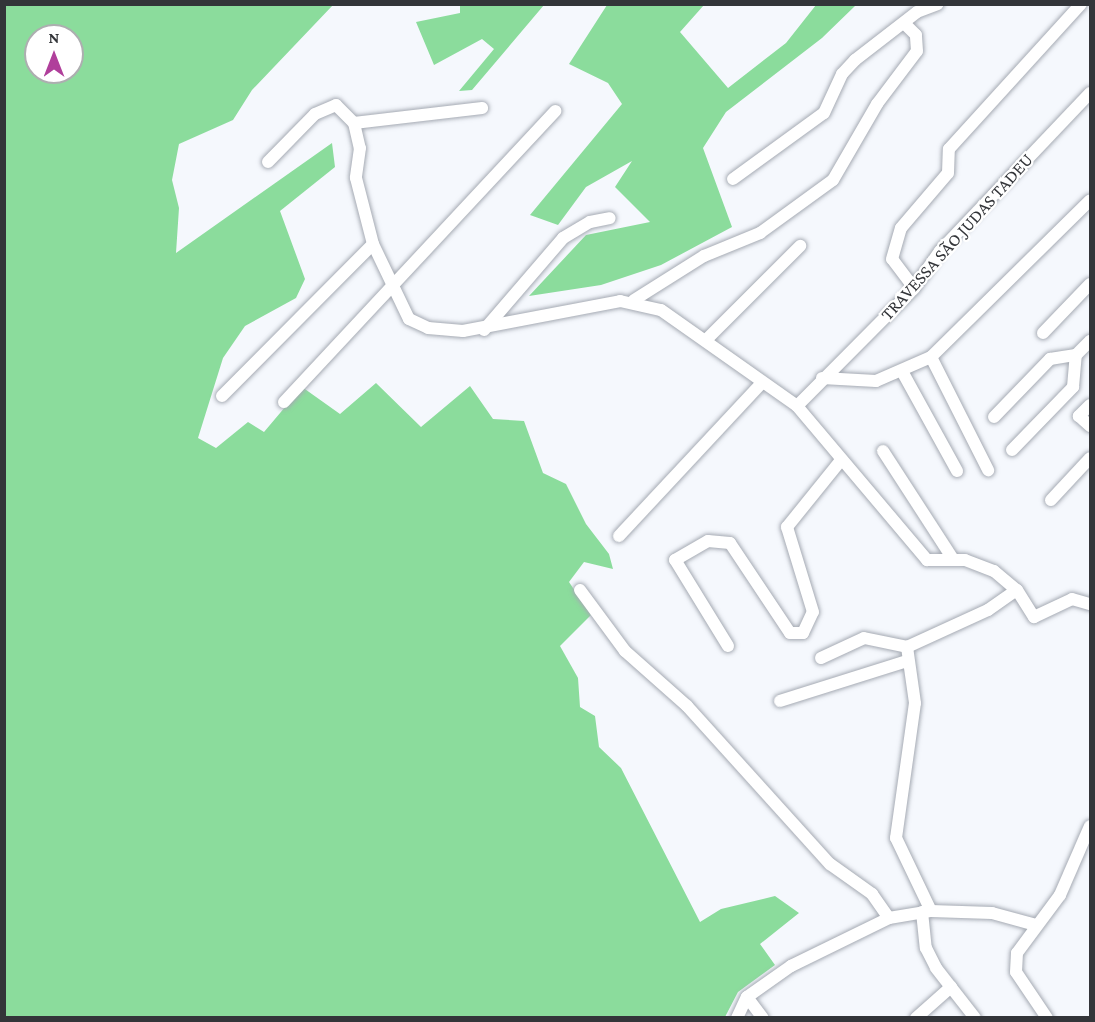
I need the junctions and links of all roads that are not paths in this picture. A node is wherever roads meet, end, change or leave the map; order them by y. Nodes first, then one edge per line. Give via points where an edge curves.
1 (938, 4) edge
2 (1081, 4) edge
3 (905, 24) junction
4 (1090, 93) edge
5 (482, 108) dead end
6 (555, 111) dead end
7 (354, 123) junction
8 (268, 162) dead end
9 (733, 179) dead end
10 (1090, 200) edge
11 (610, 218) dead end
12 (373, 244) junction
13 (800, 246) dead end
14 (390, 284) junction
15 (1090, 284) edge
16 (914, 288) junction
17 (634, 300) junction
18 (484, 330) junction
19 (1043, 333) dead end
20 (707, 339) junction
21 (1090, 341) edge
22 (1076, 355) junction
23 (931, 357) junction
24 (903, 373) junction
25 (822, 378) junction
26 (760, 385) junction
27 (222, 396) dead end
28 (284, 402) dead end
29 (1090, 405) edge
30 (797, 406) junction
31 (994, 417) dead end
32 (1090, 426) edge
33 (1012, 450) dead end
34 (883, 451) dead end
35 (1090, 459) edge
36 (841, 460) junction
37 (988, 470) dead end
38 (957, 471) dead end
39 (1051, 500) dead end
40 (619, 536) dead end
41 (953, 559) junction
42 (580, 590) dead end
43 (1017, 590) junction
44 (1090, 604) edge
45 (728, 646) dead end
46 (907, 647) junction
47 (821, 658) dead end
48 (908, 661) junction
49 (780, 701) dead end
50 (1090, 826) edge
51 (926, 911) junction
52 (888, 918) junction
53 (1036, 925) junction
54 (951, 987) junction
55 (747, 998) junction
56 (737, 1017) edge
57 (764, 1017) edge
58 (916, 1017) edge
59 (975, 1017) edge
60 (1047, 1017) edge

1 - 3 street
2 - 16 street via 950,149 948,173 901,228 892,259
3 - 9 street via 842,74 813,124
3 - 17 street via 916,35 918,51 877,104 833,180 760,233 704,256
4 - 16 street, TRAVESSA SÃO JUDAS TADEU via 940,251
5 - 7 street
6 - 14 street
7 - 8 street via 343,109 327,104
7 - 12 street via 360,148 356,178
10 - 23 street
11 - 18 street via 590,222 563,238
12 - 14 street
12 - 27 street
13 - 20 street
14 - 18 street via 403,313 418,325
14 - 28 street
15 - 19 street
16 - 25 street, TRAVESSA SÃO JUDAS TADEU
17 - 18 street
17 - 20 street via 661,310
20 - 26 street
21 - 22 street
22 - 31 street via 1050,359
22 - 33 street via 1073,387
23 - 24 street
23 - 37 street
24 - 25 street via 876,381
24 - 38 street
25 - 30 street, TRAVESSA SÃO JUDAS TADEU
26 - 30 street
26 - 40 street
29 - 32 street via 1079,416
30 - 36 street
34 - 41 street
35 - 39 street
36 - 41 street via 927,560
36 - 45 street via 787,527 813,612 803,633 790,633 730,543 708,541 675,560
41 - 43 street via 994,571
42 - 52 street via 625,651 687,706 830,864 872,894
43 - 44 street via 1034,617 1072,598
43 - 46 street via 988,610
46 - 47 street via 864,638
46 - 48 street
48 - 49 street
48 - 51 street via 915,703 896,838
50 - 53 street via 1060,895
51 - 52 street
51 - 53 street via 992,913
51 - 54 street via 926,948
52 - 55 street via 791,966
53 - 60 street via 1015,964 1027,994
54 - 58 street
54 - 59 street
55 - 56 street
55 - 57 street

